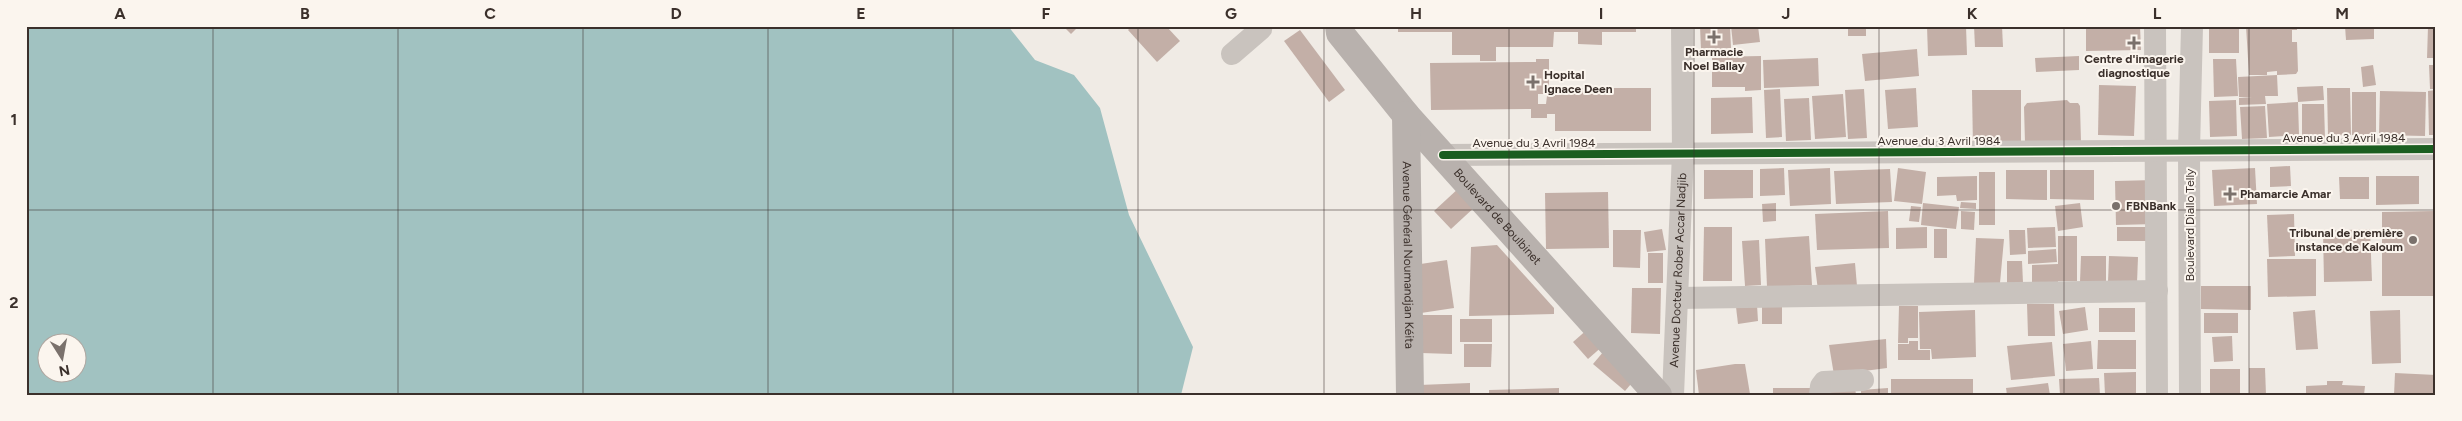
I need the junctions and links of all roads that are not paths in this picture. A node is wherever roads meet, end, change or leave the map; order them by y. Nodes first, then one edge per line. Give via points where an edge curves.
1 (1260, 26) edge
2 (1682, 26) edge
3 (2155, 26) edge
4 (2192, 26) edge
5 (1338, 29) edge
6 (1232, 54) dead end
7 (1406, 115) junction
8 (2436, 149) edge
9 (2157, 150) junction
10 (2189, 150) junction
11 (1683, 153) junction
12 (1443, 155) junction
13 (2157, 291) junction
14 (1678, 298) junction
15 (1863, 380) dead end
16 (1410, 395) edge
17 (1658, 395) edge
18 (1673, 395) edge
19 (1820, 395) edge
20 (2157, 395) edge
21 (2190, 395) edge

1 - 6 street via 1261,29
2 - 11 street, Avenue Docteur Rober Accar Nadjib
3 - 9 street
4 - 10 street, Boulevard Diallo Telly
5 - 7 main road, Boulevard de Boulbinet
7 - 12 main road, Boulevard de Boulbinet
7 - 16 main road, Avenue Général Noumandjan Kéita
8 - 10 street, Avenue du 3 Avril 1984
9 - 10 street, Avenue du 3 Avril 1984
9 - 11 street, Avenue du 3 Avril 1984
9 - 13 street
10 - 21 street, Boulevard Diallo Telly
11 - 12 street, Avenue du 3 Avril 1984
11 - 14 street, Avenue Docteur Rober Accar Nadjib
12 - 17 main road, Boulevard de Boulbinet
13 - 14 street
13 - 20 street
14 - 18 street, Avenue Docteur Rober Accar Nadjib
15 - 19 street via 1824,382

